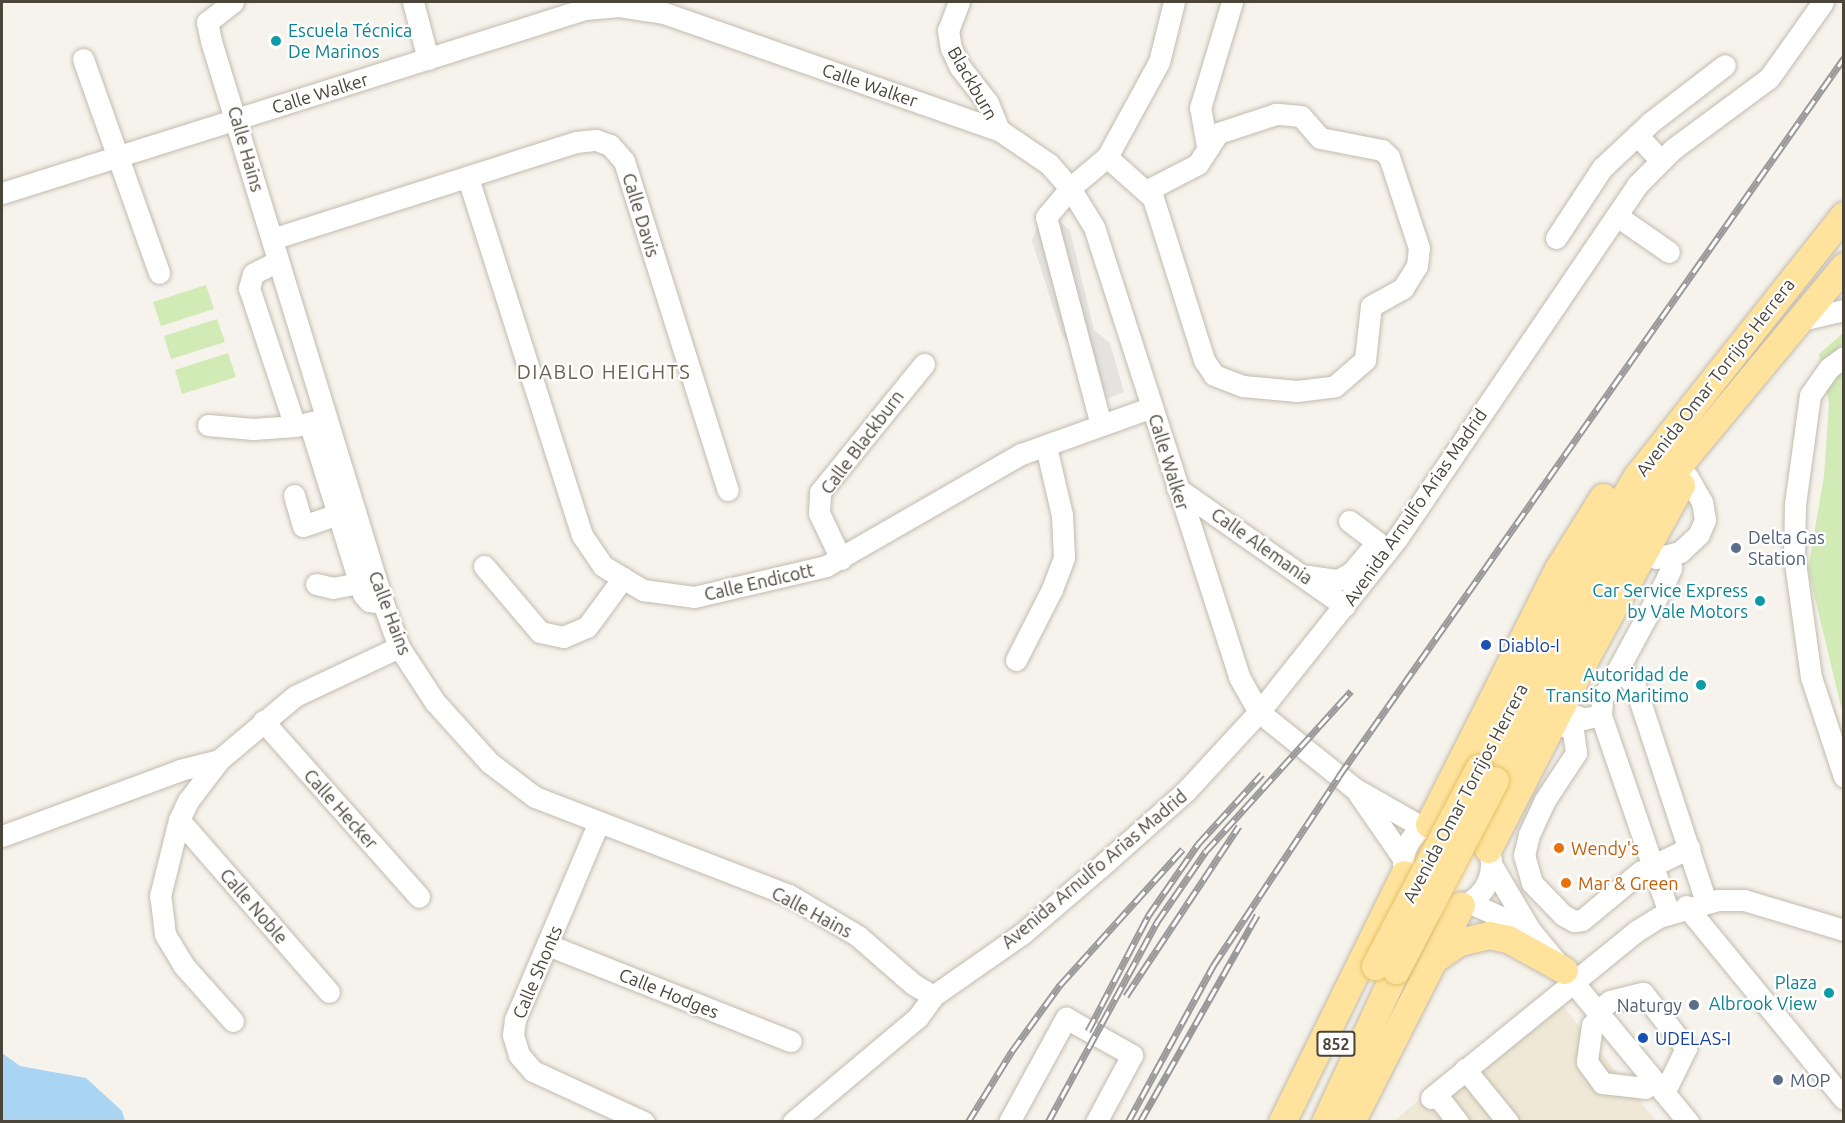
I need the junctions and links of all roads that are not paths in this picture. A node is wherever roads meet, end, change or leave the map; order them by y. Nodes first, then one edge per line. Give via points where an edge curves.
1 (234, 2) edge
2 (413, 2) edge
3 (959, 2) edge
4 (1174, 2) edge
5 (1232, 2) edge
6 (1823, 2) edge
7 (584, 5) edge
8 (83, 59) dead end
9 (428, 59) junction
10 (1725, 65) dead end
11 (237, 119) junction
12 (999, 130) junction
13 (1637, 135) junction
14 (1207, 146) junction
15 (119, 156) junction
16 (1107, 157) junction
17 (1661, 161) junction
18 (468, 178) junction
19 (1070, 188) junction
20 (1146, 191) junction
21 (2, 193) edge
22 (1844, 215) edge
23 (1617, 216) junction
24 (1556, 238) dead end
25 (272, 239) junction
26 (1669, 252) dead end
27 (278, 261) junction
28 (1844, 266) edge
29 (159, 273) dead end
30 (1844, 310) edge
31 (1797, 321) junction
32 (1844, 357) edge
33 (924, 364) dead end
34 (1755, 371) junction
35 (1152, 407) junction
36 (310, 423) junction
37 (208, 425) dead end
38 (1101, 426) junction
39 (1046, 447) junction
40 (1687, 476) junction
41 (1177, 488) junction
42 (728, 490) dead end
43 (294, 495) dead end
44 (338, 514) junction
45 (1349, 522) dead end
46 (1640, 556) junction
47 (1670, 557) junction
48 (841, 559) junction
49 (484, 566) dead end
50 (1302, 573) junction
51 (623, 578) junction
52 (358, 583) junction
53 (316, 584) dead end
54 (384, 603) junction
55 (1345, 606) junction
56 (399, 647) junction
57 (1016, 660) dead end
58 (1620, 669) junction
59 (1259, 711) junction
60 (1557, 714) junction
61 (1601, 716) junction
62 (263, 721) junction
63 (219, 760) junction
64 (1480, 767) junction
65 (1844, 777) edge
66 (1523, 781) junction
67 (1354, 788) junction
68 (179, 820) junction
69 (598, 824) junction
70 (1426, 825) junction
71 (2, 836) edge
72 (1689, 848) junction
73 (1490, 857) junction
74 (1404, 866) junction
75 (1654, 866) junction
76 (419, 897) dead end
77 (1465, 904) junction
78 (1687, 907) junction
79 (1530, 930) junction
80 (1844, 930) edge
81 (548, 945) junction
82 (1378, 965) junction
83 (1427, 972) junction
84 (1568, 976) junction
85 (329, 992) dead end
86 (933, 996) junction
87 (1599, 1014) junction
88 (233, 1021) dead end
89 (791, 1041) dead end
90 (1465, 1069) junction
91 (1660, 1087) junction
92 (1844, 1099) edge
93 (644, 1122) edge
94 (793, 1122) edge
95 (1009, 1122) edge
96 (1096, 1122) edge
97 (1282, 1122) edge
98 (1296, 1122) edge
99 (1325, 1122) edge
100 (1351, 1122) edge
101 (1458, 1122) edge
102 (1508, 1122) edge
103 (1688, 1122) edge

1 - 11 street, Calle Hains via 207,22
2 - 9 street
3 - 12 street, Blackburn via 948,30 951,48 960,67 988,102
4 - 16 street via 1160,62
5 - 14 street via 1200,108
6 - 17 street, Avenida Arnulfo Arias Madrid via 1768,78
7 - 9 street, Calle Walker
7 - 12 street, Calle Walker via 664,13
8 - 15 street
9 - 11 street, Calle Walker
10 - 13 street
11 - 15 street, Calle Walker
11 - 25 street, Calle Hains
12 - 19 street, Calle Walker via 1049,164
13 - 17 street
13 - 24 street via 1602,168
14 - 20 street via 1198,164 1186,173
14 - 20 street via 1218,133 1287,113 1301,116 1320,138 1382,150 1389,157 1419,248 1417,266 1403,288 1371,306 1365,360 1335,386 1297,391 1244,386 1214,375 1204,360 1154,198
15 - 21 street, Calle Walker
15 - 29 street
16 - 19 street
16 - 20 street
17 - 23 street, Avenida Arnulfo Arias Madrid
18 - 25 street, Calle Davis
18 - 42 street, Calle Davis via 576,142 596,140 610,146 624,161
18 - 51 street, Calle Endicott via 582,535 603,566
19 - 35 street, Calle Walker via 1094,227
19 - 38 street via 1046,217
22 - 64 main road, Avenida Omar Torrijos Herrera via 1637,476 1592,552
23 - 26 street
23 - 55 street, Avenida Arnulfo Arias Madrid via 1398,537
25 - 27 street, Calle Hains
27 - 36 street, Calle Hains
27 - 36 street via 253,274 249,288
28 - 31 main road, Avenida Omar Torrijos Herrera
30 - 31 street
31 - 34 main road, Avenida Omar Torrijos Herrera
32 - 65 street via 1829,368 1810,395 1795,504 1794,555 1811,677
33 - 48 street, Calle Blackburn via 820,492 819,513
34 - 40 main road
34 - 64 main road, Avenida Omar Torrijos Herrera via 1654,495 1568,638
35 - 38 street, Calle Endicott
35 - 41 street, Calle Walker
36 - 37 street via 253,429
36 - 44 street
36 - 54 street, Calle Hains
38 - 39 street, Calle Endicott
39 - 48 street, Calle Endicott via 1021,454
39 - 57 street via 1062,515 1064,557
40 - 46 main road
40 - 47 street via 1702,502 1705,520 1694,539
41 - 50 street, Calle Alemania
41 - 59 street, Calle Walker via 1239,677
43 - 44 street via 303,526
44 - 52 street
45 - 50 street via 1377,542 1352,572 1338,580 1323,581
46 - 47 street
46 - 60 main road
47 - 58 street via 1671,568 1664,584
48 - 51 street, Calle Endicott via 826,566 694,597 643,590
49 - 51 street via 540,632 563,636 587,627
50 - 55 street, Calle Alemania
52 - 53 street via 333,588
52 - 54 street via 369,601
54 - 56 street, Calle Hains
55 - 59 street, Avenida Arnulfo Arias Madrid
56 - 62 street via 295,696
56 - 69 street, Calle Hains via 441,710 490,763 535,797
58 - 61 street via 1602,699
58 - 72 street via 1635,686
59 - 67 street, Calle Walker
59 - 86 street, Avenida Arnulfo Arias Madrid via 1186,791 1106,862 1022,934
60 - 61 street via 1583,719
60 - 66 main road
60 - 75 street via 1577,738 1576,753 1545,800 1529,834 1524,855 1532,883 1574,921 1582,920 1631,879
61 - 75 street
62 - 63 street
62 - 76 street, Calle Hecker
63 - 68 street via 188,801
63 - 71 street via 180,770
64 - 66 main road via 1466,771 1482,790 1501,794
64 - 70 main road
64 - 82 main road, Avenida Omar Torrijos Herrera / 852, bridge
66 - 73 main road
67 - 70 street, Calle Walker
67 - 74 street, Calle Walker
68 - 85 street, Calle Noble
68 - 88 street via 160,896 165,934 184,966
69 - 81 street, Calle Shonts
69 - 86 street, Calle Hains via 789,895 858,936 913,984
70 - 73 street via 1457,821 1470,826
70 - 74 street via 1408,843
72 - 75 street
72 - 78 street
73 - 77 street via 1486,884
73 - 79 street
74 - 77 street via 1413,891 1427,903 1445,908
74 - 82 main road
75 - 78 street
77 - 79 street
77 - 83 main road
78 - 80 street via 1744,900
78 - 84 street via 1635,932
78 - 92 street
79 - 84 street
81 - 89 street, Calle Hodges
81 - 93 street, Calle Shonts via 514,1020 513,1035 519,1055 542,1077
82 - 83 main road via 1384,945 1402,948
82 - 97 main road
82 - 98 main road, Avenida Omar Torrijos Herrera / 852
82 - 99 main road, Avenida Omar Torrijos Herrera / 852
83 - 84 main road via 1459,942 1489,935 1508,939
83 - 100 main road
84 - 87 street
84 - 90 street
86 - 94 street, Avenida Arnulfo Arias Madrid via 918,1017
87 - 91 street
87 - 91 street via 1592,1025 1587,1062 1602,1083
87 - 91 street via 1610,1001 1643,993 1686,1048
90 - 101 street via 1433,1096
90 - 102 street
91 - 103 street
95 - 96 street via 1066,1018 1132,1055

